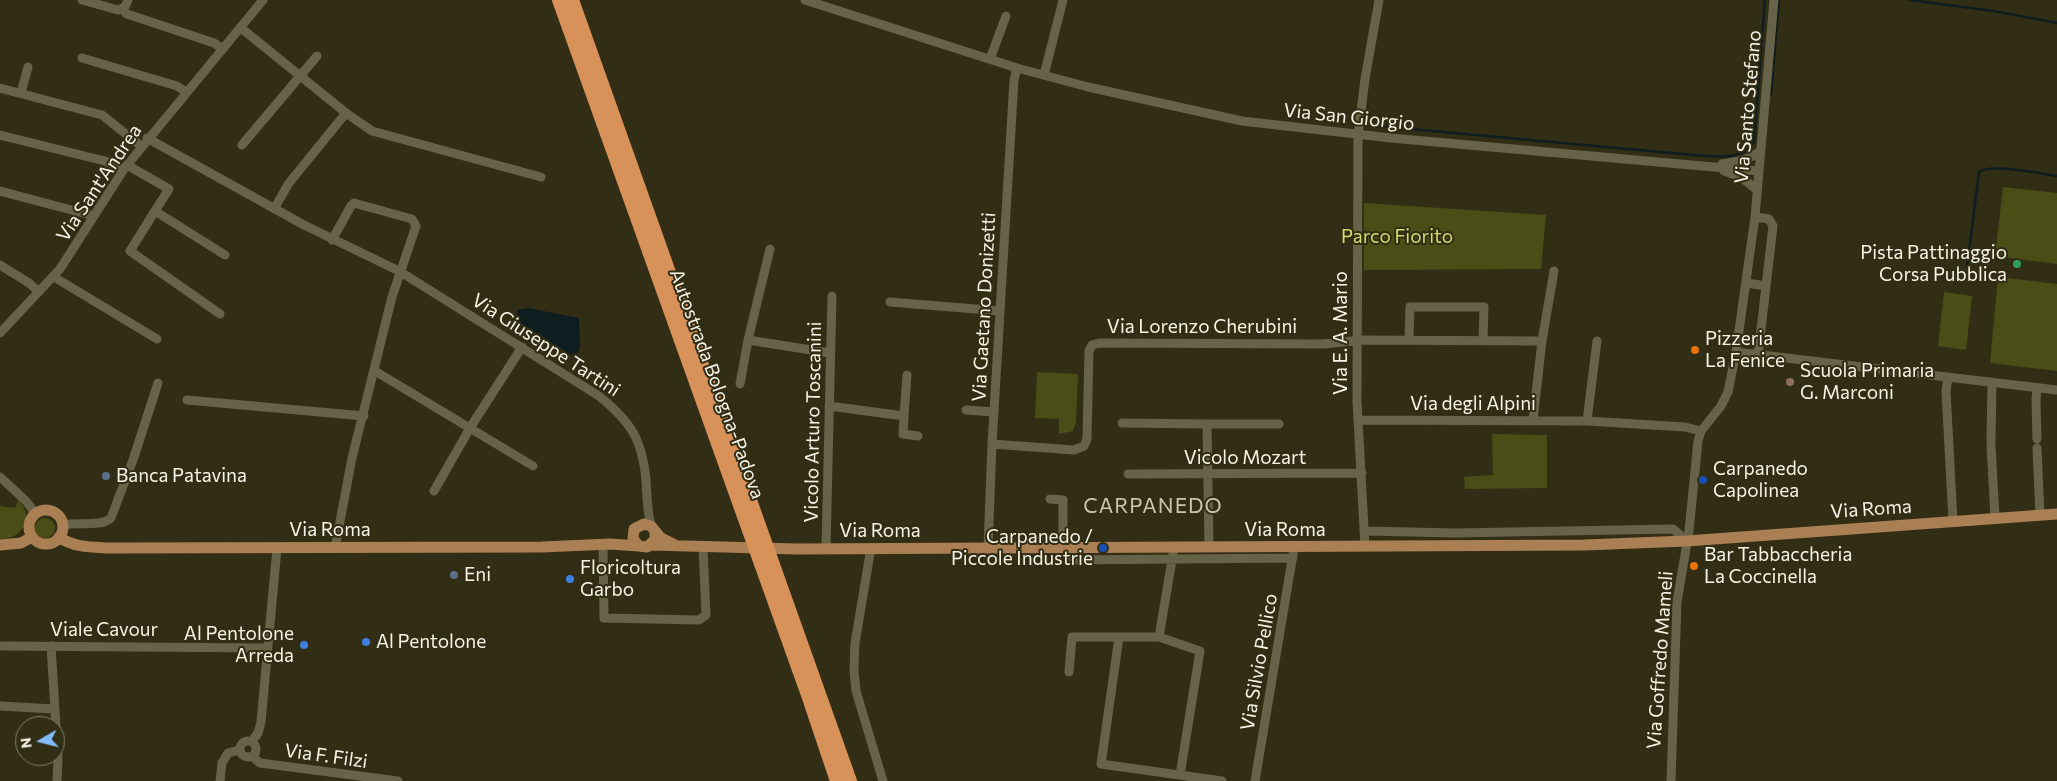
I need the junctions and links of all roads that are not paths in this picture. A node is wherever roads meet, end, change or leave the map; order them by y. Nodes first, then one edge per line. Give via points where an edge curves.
1 (82, 0) edge
2 (128, 0) edge
3 (262, 0) edge
4 (559, 0) edge
5 (572, 0) edge
6 (805, 0) edge
7 (1063, 0) edge
8 (1378, 0) edge
9 (1774, 0) edge
10 (122, 9) junction
11 (1006, 16) dead end
12 (240, 28) junction
13 (223, 49) junction
14 (317, 56) dead end
15 (82, 58) dead end
16 (990, 59) junction
17 (28, 67) dead end
18 (1017, 68) junction
19 (1044, 75) junction
20 (300, 76) junction
21 (0, 88) edge
22 (186, 92) junction
23 (21, 93) junction
24 (346, 113) junction
25 (0, 135) edge
26 (1358, 135) junction
27 (147, 138) junction
28 (242, 145) dead end
29 (141, 146) junction
30 (1760, 151) junction
31 (1712, 166) junction
32 (126, 167) junction
33 (1758, 171) junction
34 (541, 176) dead end
35 (1757, 190) junction
36 (0, 192) edge
37 (274, 209) junction
38 (155, 211) junction
39 (94, 216) junction
40 (1755, 217) junction
41 (332, 240) junction
42 (770, 249) dead end
43 (225, 255) dead end
44 (0, 265) edge
45 (399, 272) junction
46 (1554, 272) dead end
47 (54, 277) junction
48 (1747, 283) junction
49 (1766, 286) junction
50 (39, 292) junction
51 (832, 296) dead end
52 (890, 302) dead end
53 (1000, 310) junction
54 (220, 314) dead end
55 (0, 333) edge
56 (157, 339) dead end
57 (748, 340) junction
58 (1409, 340) junction
59 (1483, 340) junction
60 (1357, 341) junction
61 (1542, 341) junction
62 (1597, 342) dead end
63 (522, 347) junction
64 (1736, 352) junction
65 (830, 353) junction
66 (1758, 355) junction
67 (375, 371) junction
68 (907, 375) dead end
69 (1948, 377) junction
70 (389, 380) junction
71 (1992, 382) junction
72 (158, 383) dead end
73 (740, 384) dead end
74 (371, 386) junction
75 (2037, 388) junction
76 (2057, 390) edge
77 (187, 400) dead end
78 (829, 406) junction
79 (966, 410) dead end
80 (994, 412) junction
81 (364, 416) junction
82 (904, 416) junction
83 (1358, 420) junction
84 (1533, 420) junction
85 (1587, 421) junction
86 (1122, 423) dead end
87 (1207, 424) junction
88 (1279, 424) dead end
89 (470, 428) junction
90 (1702, 431) junction
91 (918, 436) dead end
92 (992, 444) junction
93 (533, 466) dead end
94 (1128, 474) dead end
95 (1362, 474) junction
96 (1208, 475) junction
97 (0, 477) edge
98 (434, 491) dead end
99 (1050, 499) dead end
100 (646, 500) junction
101 (36, 514) junction
102 (2057, 514) edge
103 (2040, 515) junction
104 (1995, 518) junction
105 (1952, 521) junction
106 (62, 525) junction
107 (635, 529) junction
108 (653, 529) junction
109 (1365, 531) junction
110 (757, 533) junction
111 (32, 537) junction
112 (59, 538) junction
113 (1687, 541) junction
114 (0, 545) edge
115 (606, 545) junction
116 (644, 546) junction
117 (679, 546) junction
118 (703, 547) junction
119 (1209, 547) junction
120 (1365, 547) junction
121 (277, 548) junction
122 (335, 548) junction
123 (826, 548) junction
124 (871, 548) junction
125 (988, 548) junction
126 (1063, 548) junction
127 (1174, 553) junction
128 (1294, 553) junction
129 (765, 557) junction
130 (1066, 560) dead end
131 (1119, 637) junction
132 (1159, 637) junction
133 (0, 646) edge
134 (51, 646) junction
135 (267, 648) junction
136 (1069, 672) dead end
137 (0, 706) edge
138 (54, 709) junction
139 (252, 741) junction
140 (239, 750) junction
141 (252, 756) junction
142 (1180, 775) junction
143 (57, 781) edge
144 (220, 781) edge
145 (398, 781) edge
146 (838, 781) edge
147 (850, 781) edge
148 (883, 781) edge
149 (1222, 781) edge
150 (1255, 781) edge
151 (1671, 781) edge

1 - 10 street
2 - 10 street
3 - 12 street, Via Sant'Andrea
4 - 110 highway, Autostrada Bologna-Padova via 644,237
5 - 110 highway, Autostrada Bologna-Padova
6 - 16 street, Via San Giorgio
7 - 19 street
8 - 26 street, Via E. A. Mario
9 - 30 street, Via Santo Stefano
10 - 13 street via 127,14 214,43
11 - 16 street
12 - 13 street, Via Sant'Andrea
12 - 20 street
13 - 22 street, Via Sant'Andrea
14 - 20 street
15 - 22 street via 177,86
16 - 18 street, Via San Giorgio
17 - 23 street
18 - 19 street, Via San Giorgio
18 - 53 street, Via Gaetano Donizetti
19 - 26 street, Via San Giorgio via 1242,120
20 - 24 street
20 - 28 street
21 - 23 street
22 - 27 street, Via Sant'Andrea
23 - 29 street via 102,115
24 - 34 street via 372,131
24 - 37 street via 288,183
25 - 32 street
26 - 31 street, Via San Giorgio
26 - 60 street, Via E. A. Mario
27 - 29 street, Via Sant'Andrea
27 - 37 street, Via Giuseppe Tartini
29 - 32 street, Via Sant'Andrea
30 - 31 street, Via San Giorgio via 1741,160
30 - 33 street, Via Santo Stefano
31 - 33 street, Via San Giorgio
31 - 35 street, Via San Giorgio via 1740,177
32 - 38 street via 169,189
32 - 39 street, Via Sant'Andrea
33 - 35 street, Via Santo Stefano
35 - 40 street, Via Santo Stefano
36 - 39 street
37 - 41 street, Via Giuseppe Tartini
38 - 43 street
38 - 54 street via 130,251
39 - 47 street, Via Sant'Andrea
40 - 48 street, Via Santo Stefano
40 - 49 street via 1769,219 1773,226
41 - 45 street, Via Giuseppe Tartini
41 - 45 street via 354,203 412,219 416,226
42 - 57 street
44 - 50 street
45 - 63 street, Via Giuseppe Tartini
45 - 67 street
46 - 61 street
47 - 50 street, Via Sant'Andrea
47 - 56 street
48 - 49 street
48 - 64 street, Via Santo Stefano
49 - 66 street
50 - 55 street, Via Sant'Andrea
51 - 65 street, Vicolo Arturo Toscanini
52 - 53 street
53 - 80 street, Via Gaetano Donizetti
57 - 65 street
57 - 73 street
58 - 59 street
58 - 59 street via 1410,308 1484,307
58 - 60 street
59 - 61 street
60 - 83 street, Via E. A. Mario
60 - 92 street, Via Lorenzo Cherubini via 1324,344 1099,343 1092,345 1089,351 1087,439 1084,446 1074,450
61 - 84 street
62 - 85 street
63 - 89 street
63 - 100 street, Via Giuseppe Tartini via 599,396 629,424 643,460
64 - 66 street
64 - 90 street, Via Santo Stefano via 1728,392
65 - 78 street, Vicolo Arturo Toscanini
66 - 69 street
67 - 70 street
67 - 74 street
68 - 82 street
69 - 71 street
69 - 105 street
70 - 74 street
70 - 89 street
71 - 75 street
71 - 104 street
72 - 106 street via 111,518 103,523
74 - 81 street
75 - 76 street
75 - 103 street
77 - 81 street
78 - 82 street
78 - 123 street, Vicolo Arturo Toscanini
79 - 80 street
80 - 92 street, Via Gaetano Donizetti
81 - 122 street
82 - 91 street via 903,434
83 - 84 street, Via degli Alpini
83 - 95 street, Via E. A. Mario
84 - 85 street, Via degli Alpini
85 - 90 street, Via degli Alpini via 1685,427
86 - 87 street
87 - 88 street
87 - 96 street
89 - 93 street
89 - 98 street
90 - 113 street, Via Santo Stefano via 1698,441
92 - 125 street, Via Gaetano Donizetti
94 - 96 street, Vicolo Mozart
95 - 96 street, Vicolo Mozart
95 - 109 street, Via E. A. Mario
96 - 119 street
97 - 101 street
99 - 126 street via 1063,500
100 - 107 street, Via Giuseppe Tartini via 642,519
100 - 108 street, Via Giuseppe Tartini
101 - 106 main road via 52,512
101 - 111 main road via 29,525
102 - 103 main road, Via Roma
103 - 104 main road, Via Roma
104 - 105 main road, Via Roma
105 - 113 main road, Via Roma
106 - 112 main road
107 - 108 main road via 644,524
107 - 115 main road, Via Roma via 628,536
107 - 116 main road via 633,539
108 - 116 main road via 655,540
108 - 117 main road, Via Roma via 667,542
109 - 113 street via 1455,533 1673,529
109 - 120 street, Via E. A. Mario
110 - 129 highway, Autostrada Bologna-Padova
111 - 112 main road via 46,544
111 - 114 main road via 21,543
112 - 121 main road, Via Roma via 90,547
113 - 120 main road, Via Roma
113 - 151 street, Via Goffredo Mameli via 1677,602
115 - 116 main road, Via Roma
115 - 118 street via 604,618 699,620 706,615
115 - 122 main road, Via Roma
116 - 117 main road, Via Roma
117 - 118 main road, Via Roma
118 - 123 main road, Via Roma
119 - 127 main road, Via Roma
119 - 128 main road, Via Roma
120 - 128 main road, Via Roma
121 - 122 main road, Via Roma
121 - 135 street
123 - 124 main road, Via Roma
124 - 125 main road, Via Roma
124 - 148 street via 855,643 854,671 856,691
125 - 126 main road, Via Roma
126 - 127 main road, Via Roma
127 - 128 street, Via Roma
127 - 130 street, Via Roma
127 - 132 street
128 - 150 street, Via Silvio Pellico
129 - 146 highway, Autostrada Bologna-Padova
129 - 147 highway, Autostrada Bologna-Padova
131 - 132 street
131 - 136 street via 1072,637
131 - 142 street via 1101,764
132 - 142 street via 1200,651
133 - 134 street, Viale Cavour
134 - 135 street, Viale Cavour
134 - 138 street
135 - 139 street via 260,722
137 - 138 street
138 - 143 street
139 - 140 street via 244,741
139 - 141 street via 256,747
140 - 141 street via 244,757
140 - 144 street via 228,753 224,758
141 - 145 street, Via F. Filzi via 260,763
142 - 149 street

